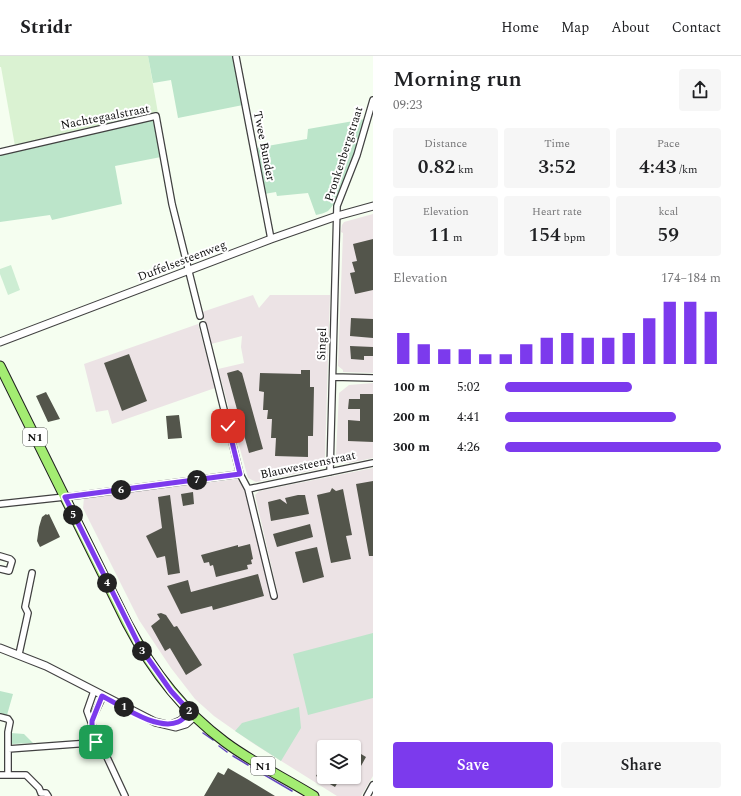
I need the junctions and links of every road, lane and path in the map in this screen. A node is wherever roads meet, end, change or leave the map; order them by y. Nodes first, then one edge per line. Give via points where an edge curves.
1 (236, 57) edge
2 (373, 100) edge
3 (0, 152) edge
4 (373, 206) edge
5 (337, 216) junction
6 (271, 239) junction
7 (189, 271) junction
8 (200, 316) dead end
9 (203, 325) dead end
10 (0, 342) edge
11 (0, 366) edge
12 (333, 377) junction
13 (373, 378) edge
14 (373, 463) edge
15 (330, 472) junction
16 (240, 474) junction
17 (248, 489) junction
18 (65, 497) junction
19 (0, 504) edge
20 (0, 556) edge
21 (0, 569) edge
22 (32, 573) dead end
23 (274, 596) dead end
24 (0, 648) edge
25 (19, 654) junction
26 (94, 691) junction
27 (102, 696) junction
28 (193, 714) junction
29 (0, 717) edge
30 (92, 721) junction
31 (99, 741) junction
32 (8, 749) junction
33 (0, 775) edge
34 (8, 775) junction
35 (373, 785) edge
36 (40, 794) edge
37 (48, 796) edge
38 (125, 796) edge
39 (314, 796) edge
40 (366, 796) edge

1 - 6 street, Twee Bunder
2 - 5 street, Pronkenbergstraat via 357,155 338,204
3 - 7 street, Nachtegaalstraat via 156,116 172,204
4 - 5 street, Duffelsesteenweg
5 - 6 street, Duffelsesteenweg
5 - 12 street, Singel
6 - 7 street, Duffelsesteenweg
7 - 8 street
7 - 10 street, Duffelsesteenweg
9 - 16 street, Blauwesteenstraat
11 - 18 main road, N1
12 - 13 street
12 - 15 street, Singel
14 - 15 street, Blauwesteenstraat
15 - 17 street, Blauwesteenstraat
16 - 17 street, Blauwesteenstraat
16 - 18 street
17 - 23 street, Blauwesteenstraat
18 - 19 street
18 - 28 main road, N1 via 140,647 171,691
20 - 21 street via 12,561 9,570
22 - 25 street via 25,607 28,613
24 - 25 street
25 - 26 street
26 - 27 street
26 - 30 street via 87,711
27 - 28 street via 162,725 182,726
27 - 30 street
28 - 39 main road, N1 via 215,735 235,749
29 - 32 street via 10,722
30 - 31 street
31 - 32 street
31 - 38 street
32 - 34 street
33 - 34 street
34 - 36 street via 26,776 39,788
35 - 40 street
36 - 37 street via 46,793

